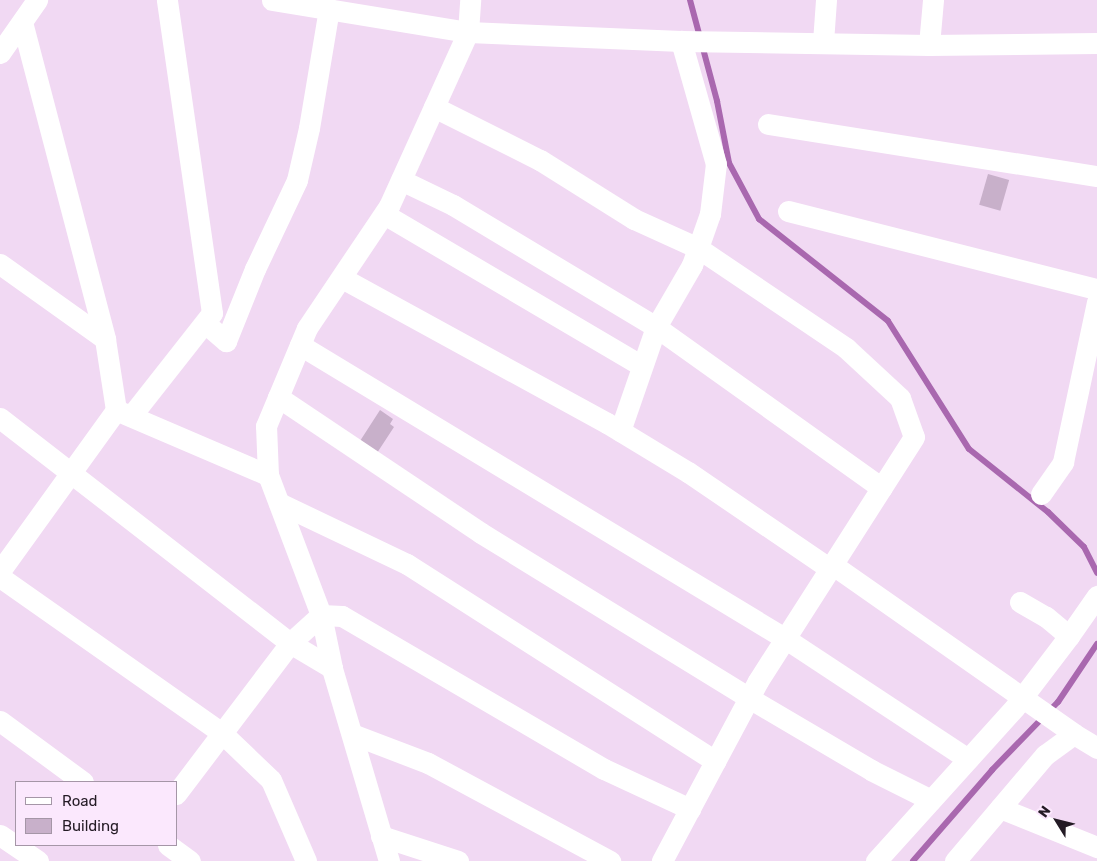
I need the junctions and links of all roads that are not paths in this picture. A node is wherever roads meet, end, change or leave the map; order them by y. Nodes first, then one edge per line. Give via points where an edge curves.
1 (37, 0) edge
2 (167, 0) edge
3 (272, 0) edge
4 (470, 0) edge
5 (826, 0) edge
6 (933, 0) edge
7 (329, 9) junction
8 (22, 22) junction
9 (468, 32) junction
10 (686, 41) junction
11 (822, 42) junction
12 (1097, 43) edge
13 (929, 45) junction
14 (0, 53) edge
15 (434, 107) junction
16 (768, 124) dead end
17 (1097, 176) edge
18 (401, 180) junction
19 (788, 211) dead end
20 (384, 214) junction
21 (698, 248) junction
22 (0, 264) edge
23 (342, 278) junction
24 (1097, 289) edge
25 (1097, 302) edge
26 (204, 323) junction
27 (656, 327) junction
28 (105, 339) junction
29 (300, 345) junction
30 (642, 366) junction
31 (278, 397) junction
32 (123, 413) junction
33 (0, 418) edge
34 (620, 431) junction
35 (70, 472) junction
36 (268, 474) junction
37 (882, 488) junction
38 (1041, 494) dead end
39 (279, 503) junction
40 (831, 567) junction
41 (0, 571) edge
42 (0, 577) edge
43 (1097, 596) edge
44 (1020, 602) dead end
45 (320, 615) junction
46 (1069, 636) junction
47 (786, 639) junction
48 (290, 643) junction
49 (332, 668) junction
50 (1023, 696) junction
51 (749, 698) junction
52 (0, 721) edge
53 (224, 734) junction
54 (352, 734) junction
55 (1074, 734) junction
56 (1097, 748) edge
57 (968, 758) junction
58 (715, 762) junction
59 (82, 781) edge
60 (178, 792) edge
61 (931, 800) junction
62 (1000, 808) junction
63 (690, 809) junction
64 (0, 835) edge
65 (381, 836) junction
66 (15, 845) edge
67 (16, 846) edge
68 (169, 846) edge
69 (1097, 847) edge
70 (38, 861) edge
71 (190, 861) edge
72 (306, 861) edge
73 (389, 861) edge
74 (458, 861) edge
75 (610, 861) edge
76 (662, 861) edge
77 (876, 861) edge
78 (955, 861) edge

1 - 8 street
2 - 26 street via 212,314
3 - 7 street
4 - 9 street
5 - 11 street
6 - 13 street
7 - 9 street
7 - 26 street via 297,180 255,269 226,342
8 - 14 street
8 - 28 street
9 - 10 street
9 - 15 street
10 - 11 street
10 - 21 street via 716,164 710,214
11 - 13 street
12 - 13 street
15 - 18 street
15 - 21 street via 540,160 634,219
16 - 17 street
18 - 20 street
18 - 27 street via 453,205
19 - 24 street
20 - 23 street
20 - 30 street
21 - 27 street
21 - 37 street via 846,348 900,398 914,436
22 - 28 street
23 - 29 street via 307,328
23 - 34 street
25 - 38 street via 1063,462
26 - 32 street
27 - 30 street
27 - 37 street
28 - 32 street
29 - 31 street
29 - 47 street
30 - 34 street
31 - 36 street via 266,426
31 - 51 street via 481,533
32 - 35 street
32 - 36 street
33 - 35 street
34 - 40 street
35 - 41 street
35 - 48 street
36 - 39 street
37 - 40 street
39 - 45 street
39 - 58 street via 407,564
40 - 47 street
40 - 50 street
42 - 53 street
43 - 46 street
44 - 46 street
45 - 48 street
45 - 49 street
45 - 63 street via 342,616 604,769
46 - 50 street
47 - 51 street
47 - 57 street
48 - 49 street
48 - 53 street
49 - 54 street
50 - 55 street
50 - 57 street
51 - 58 street
51 - 61 street via 871,770
52 - 59 street
53 - 60 street
53 - 72 street via 271,780
54 - 65 street
54 - 75 street via 428,764
55 - 56 street
55 - 62 street via 1045,755
57 - 61 street
58 - 63 street
61 - 77 street
62 - 69 street
62 - 78 street
63 - 76 street
64 - 66 street
65 - 73 street
65 - 74 street
67 - 70 street
68 - 71 street

